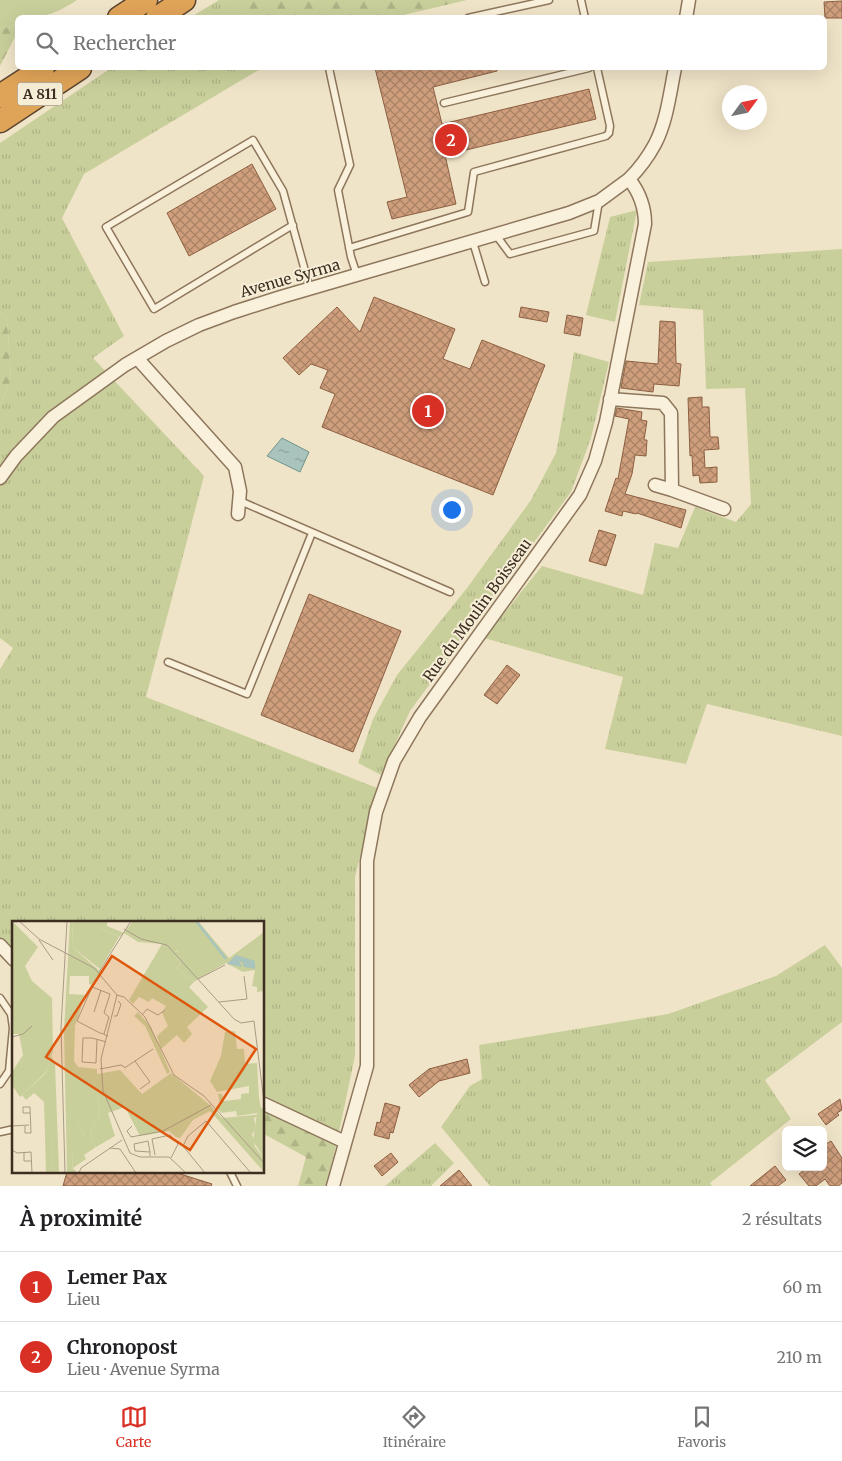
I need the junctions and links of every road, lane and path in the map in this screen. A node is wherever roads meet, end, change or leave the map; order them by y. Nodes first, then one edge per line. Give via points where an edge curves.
1 (146, 0) edge
2 (184, 0) edge
3 (550, 0) edge
4 (581, 0) edge
5 (689, 0) edge
6 (124, 15) edge
7 (162, 15) edge
8 (482, 15) edge
9 (585, 15) edge
10 (686, 15) edge
11 (39, 70) edge
12 (77, 70) edge
13 (328, 70) edge
14 (581, 70) edge
15 (597, 70) edge
16 (675, 70) edge
17 (0, 96) edge
18 (444, 103) dead end
19 (0, 121) edge
20 (629, 180) junction
21 (599, 201) junction
22 (293, 225) junction
23 (496, 235) junction
24 (473, 242) junction
25 (349, 248) junction
26 (357, 275) junction
27 (485, 282) dead end
28 (310, 288) junction
29 (137, 358) junction
30 (610, 398) junction
31 (0, 478) edge
32 (655, 485) dead end
33 (672, 490) junction
34 (239, 507) joint
35 (724, 509) dead end
36 (312, 533) junction
37 (450, 592) dead end
38 (168, 662) dead end
39 (0, 945) edge
40 (12, 958) edge
41 (0, 998) edge
42 (12, 1021) edge
43 (12, 1039) edge
44 (0, 1084) edge
45 (265, 1104) edge
46 (345, 1142) junction
47 (231, 1174) edge
48 (237, 1186) edge
49 (333, 1186) edge

1 - 6 highway
2 - 7 highway
3 - 8 lane
4 - 9 lane
5 - 10 street
11 - 17 highway, A 811
12 - 19 highway, A 811
13 - 25 lane via 350,165 338,190
14 - 18 lane
15 - 25 lane via 610,126 606,136 474,172 468,212
16 - 20 street via 656,144
20 - 21 street, Avenue Syrma
20 - 30 street, Rue du Moulin Boisseau via 637,189 645,211 645,224
21 - 23 street, Avenue Syrma
21 - 23 lane via 594,231 510,254
22 - 22 lane via 283,191 253,140 106,227 154,309
22 - 28 lane
23 - 24 street, Avenue Syrma
24 - 26 street, Avenue Syrma
24 - 27 lane
25 - 26 lane
26 - 28 street, Avenue Syrma
28 - 29 street, Avenue Syrma via 208,322
29 - 31 street, Avenue Syrma via 53,417
29 - 34 street via 235,467 240,491
30 - 33 street via 662,403 671,413
30 - 46 street, Rue du Moulin Boisseau via 595,461 580,495 420,717 394,760 376,812 367,861 367,1066
32 - 33 street
33 - 35 street
34 - 36 lane
36 - 37 lane
36 - 38 lane via 247,694
39 - 40 street
41 - 42 lane
43 - 44 lane via 9,1071
45 - 46 street
46 - 49 street, Rue du Moulin Boisseau
47 - 48 lane

